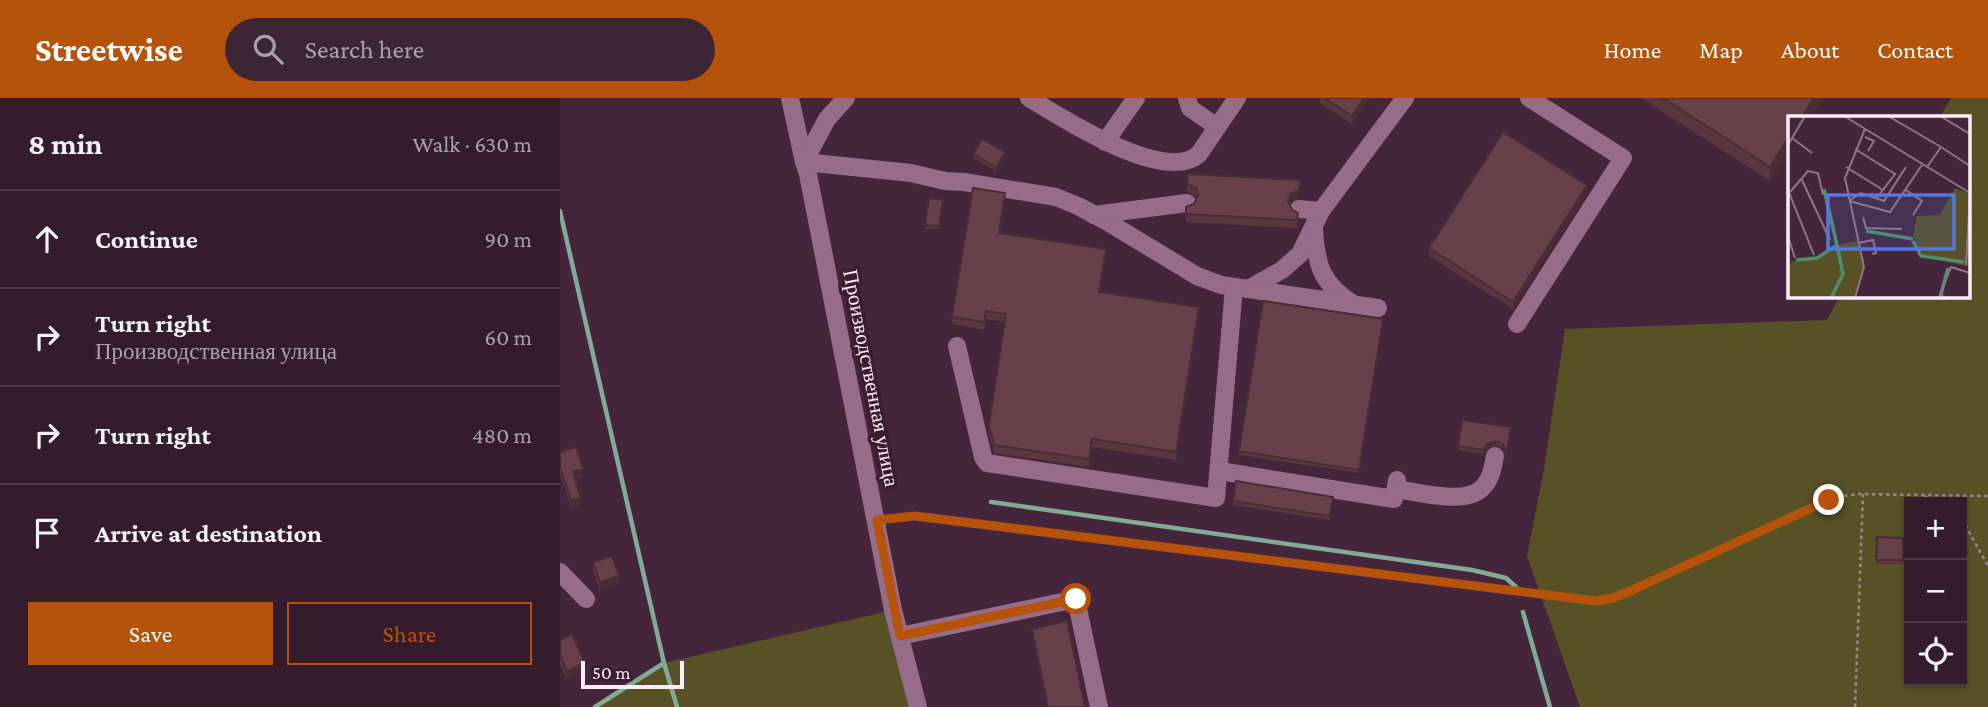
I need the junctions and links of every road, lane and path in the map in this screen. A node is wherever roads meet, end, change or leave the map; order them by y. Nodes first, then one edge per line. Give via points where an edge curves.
1 (790, 98) edge
2 (846, 98) edge
3 (1029, 98) edge
4 (1136, 98) edge
5 (1237, 98) edge
6 (1405, 98) edge
7 (1530, 98) edge
8 (1186, 101) edge
9 (1217, 127) junction
10 (1105, 142) junction
11 (804, 162) junction
12 (1187, 203) edge
13 (1299, 209) dead end
14 (1321, 211) junction
15 (1094, 215) junction
16 (1314, 228) junction
17 (1241, 288) junction
18 (1356, 306) junction
19 (1378, 308) dead end
20 (1517, 324) dead end
21 (957, 346) dead end
22 (1495, 456) dead end
23 (1220, 471) junction
24 (1863, 494) junction
25 (1920, 495) junction
26 (1988, 496) edge
27 (1925, 497) edge
28 (877, 520) junction
29 (1967, 528) edge
30 (1988, 566) edge
31 (560, 572) edge
32 (586, 599) dead end
33 (900, 636) junction
34 (918, 707) edge
35 (1099, 707) edge
36 (1855, 707) edge

1 - 11 street, Производственная улица
2 - 11 street via 827,119
3 - 10 street
4 - 10 street
5 - 9 street
6 - 14 street
7 - 20 street via 1623,158
8 - 9 street
9 - 10 street via 1196,156 1177,163
11 - 15 street via 1038,193 1068,201
11 - 28 street, Производственная улица
12 - 15 street
13 - 14 street
14 - 16 street
15 - 17 street via 1197,276
16 - 17 street via 1292,263
16 - 18 street via 1325,280
17 - 18 street
17 - 23 street
18 - 19 street
21 - 23 street via 987,463 1216,498
22 - 23 street via 1489,479 1475,494 1455,497 1396,484 1394,499
24 - 25 path
24 - 28 path via 1829,500 1630,591 1596,601 915,516
24 - 36 path
25 - 26 path
25 - 27 path
28 - 33 street, Производственная улица
29 - 30 path
31 - 32 street
33 - 34 street, Производственная улица
33 - 35 street via 1076,599

